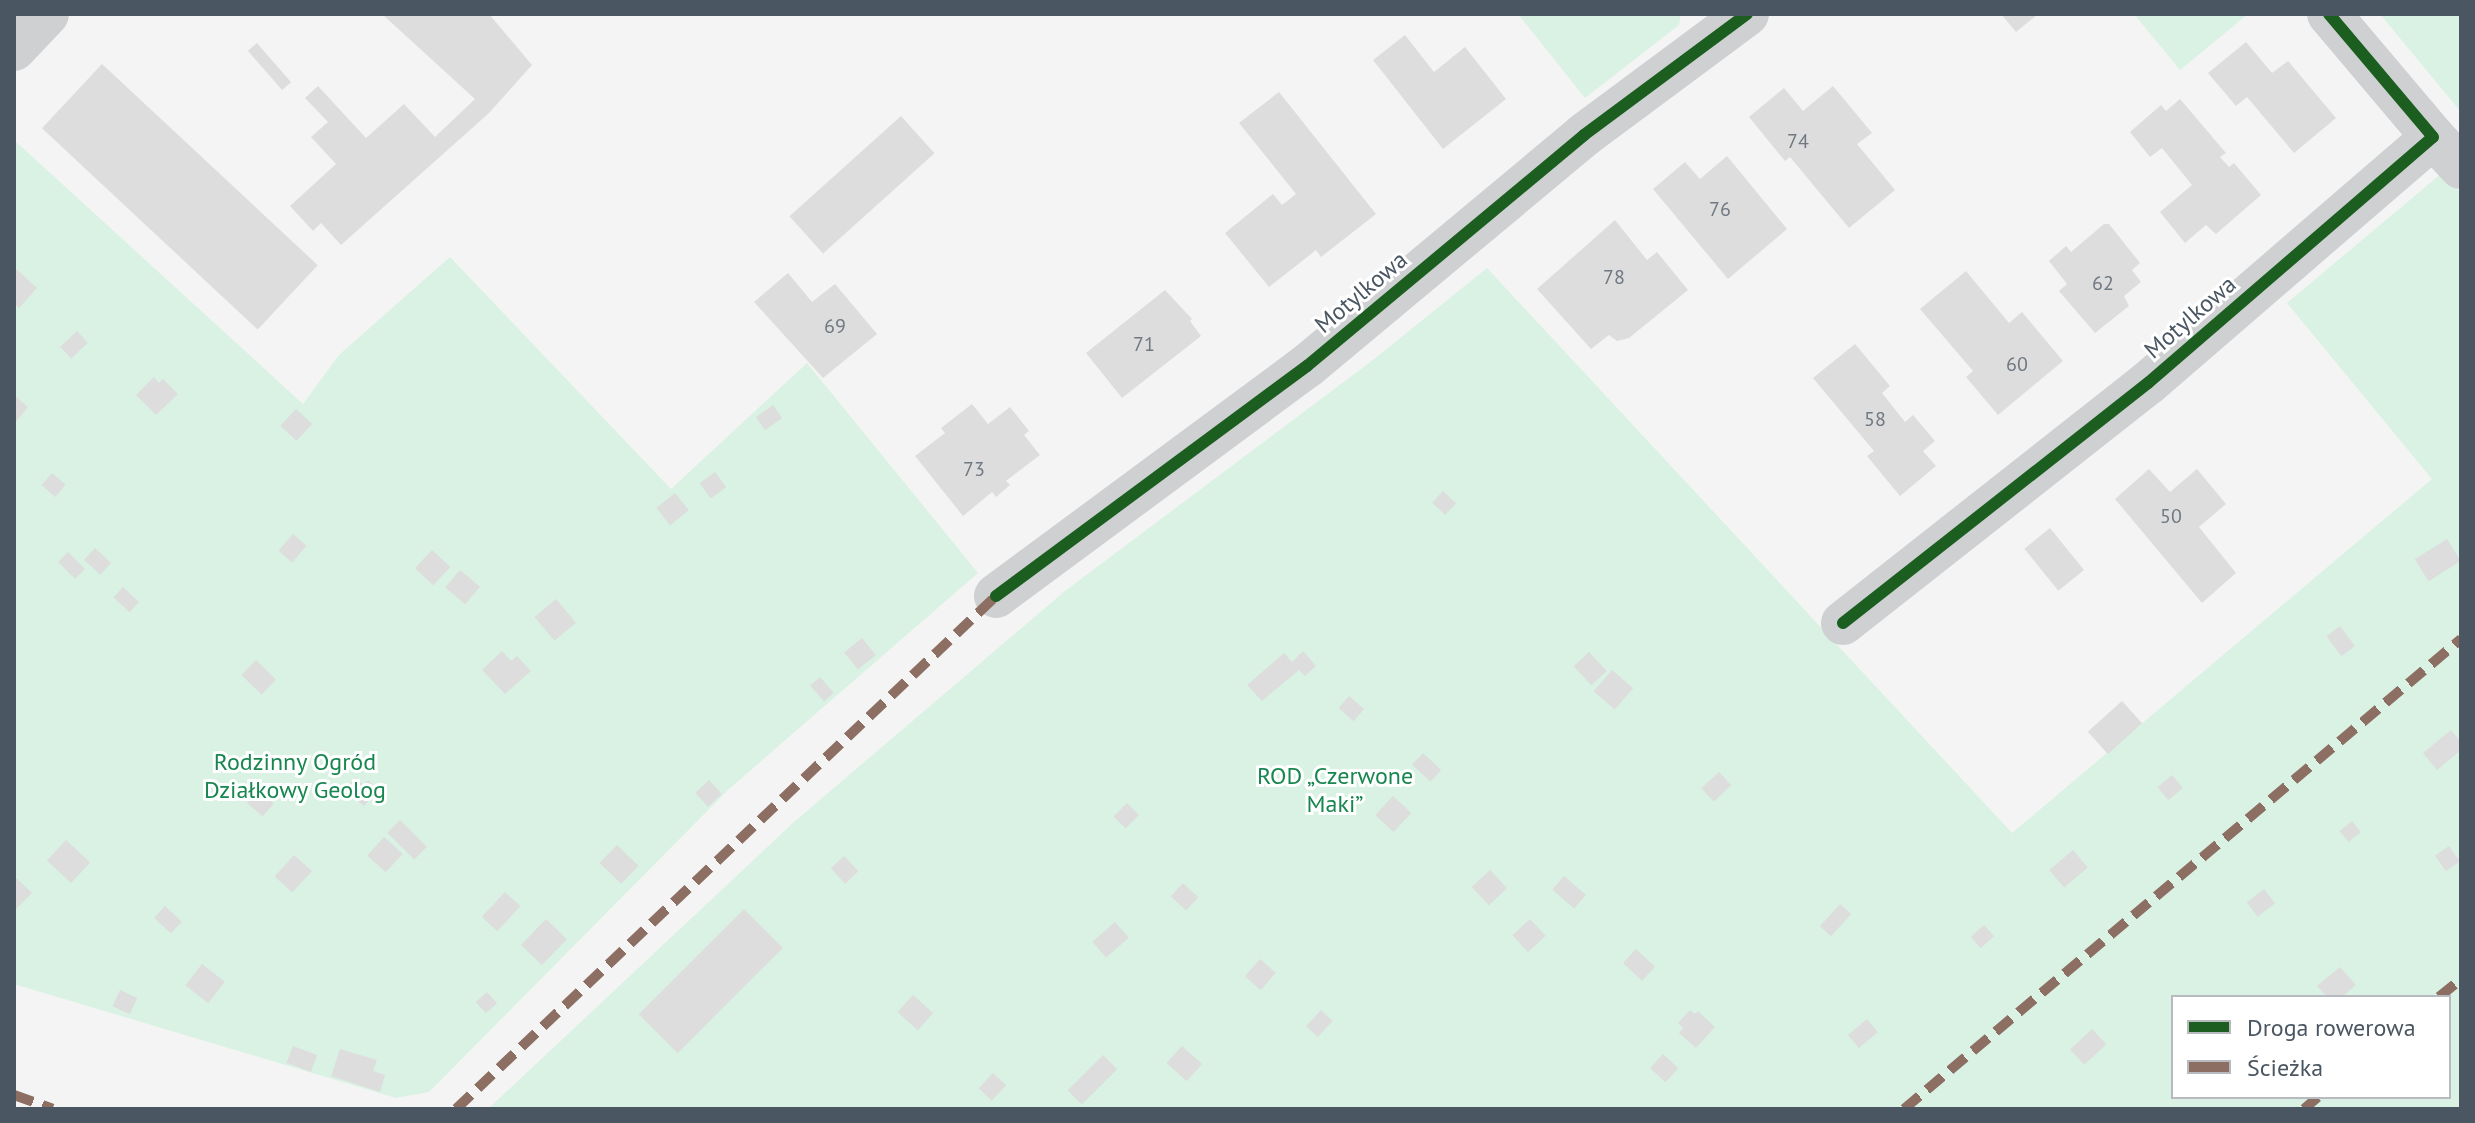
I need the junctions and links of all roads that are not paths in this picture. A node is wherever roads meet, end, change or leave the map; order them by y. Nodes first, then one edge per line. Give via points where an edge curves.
1 (47, 14) edge
2 (2329, 14) edge
3 (1745, 15) edge
4 (14, 49) edge
5 (2447, 152) edge
6 (996, 596) dead end
7 (1843, 623) dead end

1 - 4 street
2 - 5 street, Motylkowa
3 - 6 street, Motylkowa via 1584,135 1307,366
5 - 7 street, Motylkowa

